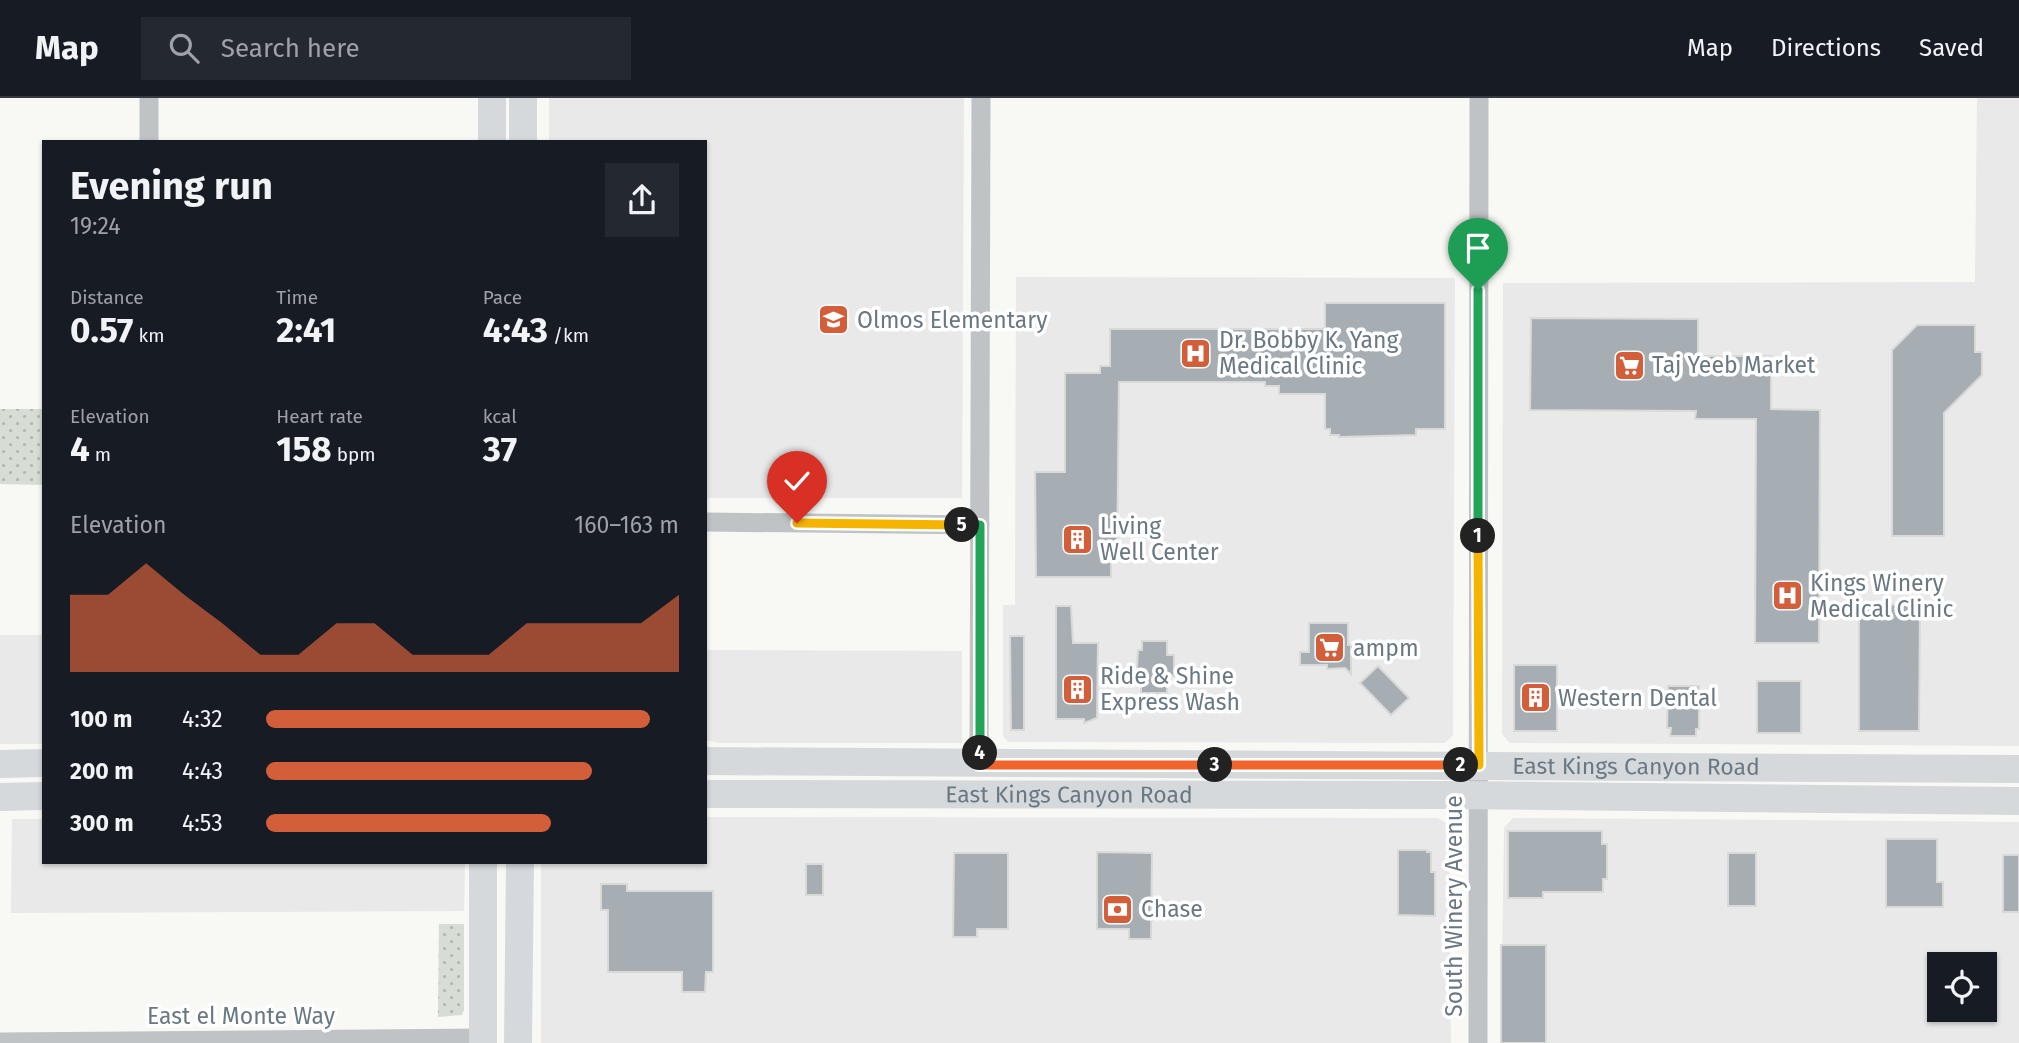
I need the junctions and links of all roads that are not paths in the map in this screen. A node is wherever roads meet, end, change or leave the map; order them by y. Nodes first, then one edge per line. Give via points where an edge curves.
1 (149, 98) edge
2 (492, 98) edge
3 (523, 98) edge
4 (981, 98) edge
5 (1479, 98) edge
6 (149, 140) edge
7 (492, 140) edge
8 (523, 140) edge
9 (707, 522) edge
10 (980, 525) junction
11 (707, 761) edge
12 (42, 763) edge
13 (0, 764) edge
14 (979, 765) junction
15 (1479, 765) junction
16 (2019, 769) edge
17 (707, 794) edge
18 (42, 796) edge
19 (1478, 796) junction
20 (0, 797) edge
21 (2019, 801) edge
22 (483, 864) edge
23 (520, 864) edge
24 (484, 1041) edge
25 (0, 1042) edge
26 (518, 1043) edge
27 (1478, 1043) edge

1 - 6 street
2 - 7 main road
3 - 8 main road
4 - 10 street
5 - 15 street, South Winery Avenue
9 - 10 street
10 - 14 street
11 - 14 main road, East Kings Canyon Road
12 - 13 main road
14 - 15 main road, East Kings Canyon Road
15 - 16 main road, East Kings Canyon Road
15 - 19 street, South Winery Avenue
17 - 19 main road, East Kings Canyon Road
18 - 20 main road
19 - 21 main road, East Kings Canyon Road
19 - 27 street, South Winery Avenue
22 - 24 main road
23 - 26 main road
24 - 25 street, East el Monte Way

